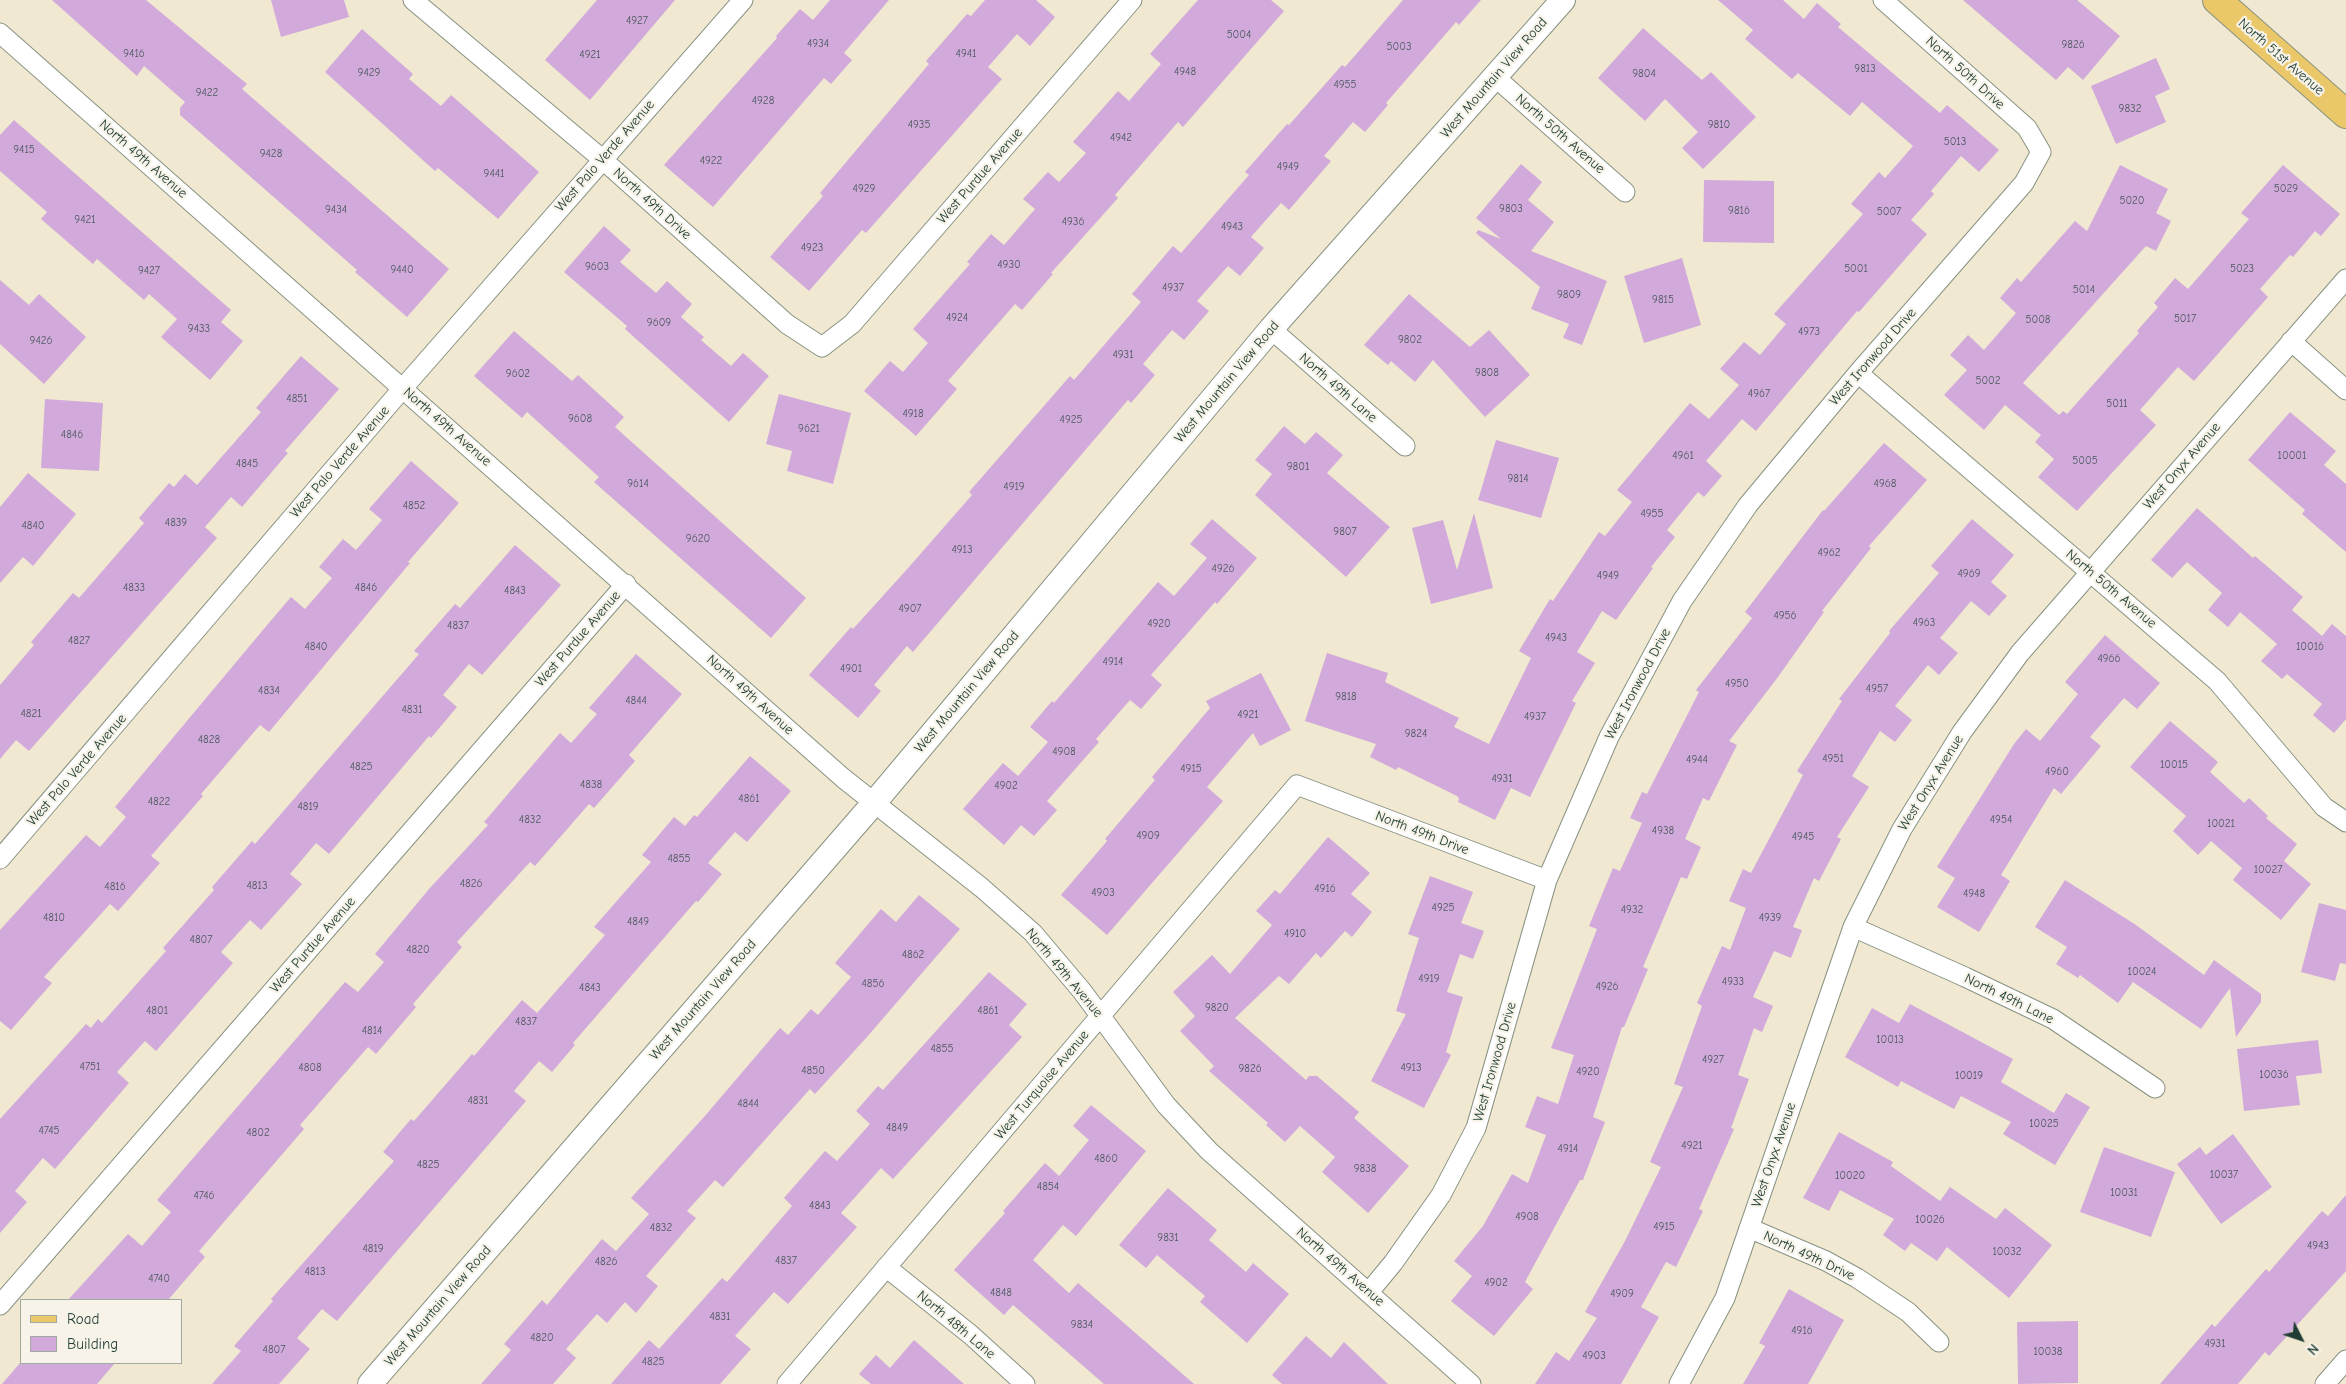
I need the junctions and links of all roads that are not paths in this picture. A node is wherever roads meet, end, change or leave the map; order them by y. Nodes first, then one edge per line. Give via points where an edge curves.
1 (413, 0) edge
2 (743, 0) edge
3 (1132, 0) edge
4 (1563, 0) edge
5 (1883, 0) edge
6 (2217, 0) edge
7 (0, 33) edge
8 (1495, 77) junction
9 (2346, 114) edge
10 (2041, 152) joint
11 (602, 159) junction
12 (1625, 192) dead end
13 (2346, 279) edge
14 (1271, 329) junction
15 (2291, 342) junction
16 (822, 348) joint
17 (1858, 373) junction
18 (403, 388) junction
19 (2346, 390) edge
20 (1404, 446) dead end
21 (2090, 572) junction
22 (626, 584) junction
23 (1297, 785) joint
24 (874, 803) junction
25 (2346, 822) edge
26 (0, 859) edge
27 (1547, 880) junction
28 (1853, 927) junction
29 (1100, 1016) junction
30 (2155, 1088) dead end
31 (1749, 1228) junction
32 (886, 1267) junction
33 (1369, 1292) junction
34 (0, 1305) edge
35 (1939, 1342) dead end
36 (2346, 1360) edge
37 (370, 1384) edge
38 (787, 1384) edge
39 (1025, 1384) edge
40 (1471, 1384) edge
41 (1679, 1384) edge
42 (2325, 1384) edge

1 - 11 street, North 49th Drive
2 - 11 street, West Palo Verde Avenue
3 - 16 street, West Purdue Avenue via 852,324
4 - 8 street, West Mountain View Road
5 - 10 street, North 50th Drive via 2027,128
6 - 9 main road, North 51st Avenue
7 - 18 street, North 49th Avenue
8 - 12 street, North 50th Avenue
8 - 14 street, West Mountain View Road
10 - 17 street, West Ironwood Drive via 2024,183
11 - 16 street, North 49th Drive via 787,324
11 - 18 street, West Palo Verde Avenue
13 - 15 street, West Onyx Avenue
14 - 20 street, North 49th Lane
14 - 24 street, West Mountain View Road
15 - 19 street
15 - 21 street, West Onyx Avenue
17 - 21 street, North 50th Avenue
17 - 27 street, West Ironwood Drive via 1748,505 1682,601 1609,737
18 - 22 street, North 49th Avenue
18 - 26 street, West Palo Verde Avenue
21 - 25 street, North 50th Avenue via 2217,681 2324,807
21 - 28 street, West Onyx Avenue via 2020,653 1962,732 1902,829
22 - 24 street, North 49th Avenue
22 - 34 street, West Purdue Avenue
23 - 27 street, North 49th Drive
23 - 29 street, West Turquoise Avenue
24 - 29 street, North 49th Avenue via 982,888 1033,933
24 - 37 street, West Mountain View Road
27 - 33 street, West Ironwood Drive via 1476,1128 1441,1195
28 - 30 street, North 49th Lane via 2053,1020
28 - 31 street, West Onyx Avenue
29 - 32 street, West Turquoise Avenue
29 - 33 street, North 49th Avenue via 1166,1105 1209,1152
31 - 35 street, North 49th Drive via 1857,1278 1908,1312
31 - 41 street, West Onyx Avenue via 1725,1298
32 - 38 street, West Turquoise Avenue
32 - 39 street, North 48th Lane via 971,1335
33 - 40 street, North 49th Avenue
36 - 42 street

